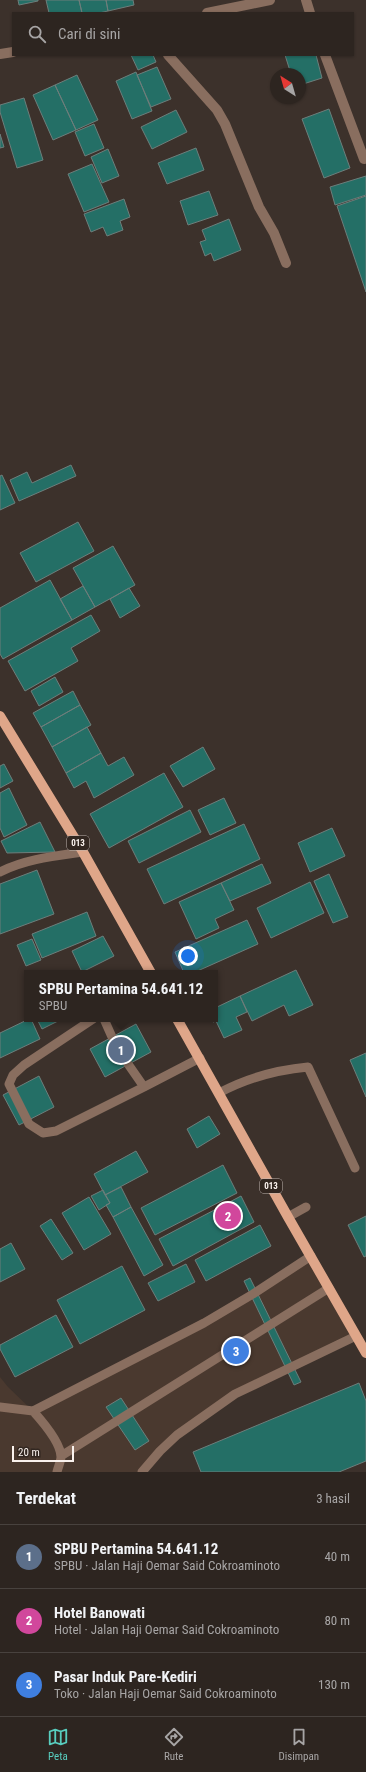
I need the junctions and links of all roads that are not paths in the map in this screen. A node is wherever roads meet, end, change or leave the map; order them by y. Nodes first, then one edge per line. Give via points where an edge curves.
1 (270, 0) edge
2 (306, 0) edge
3 (212, 12) edge
4 (310, 12) edge
5 (12, 52) edge
6 (0, 54) edge
7 (169, 56) edge
8 (325, 56) edge
9 (364, 159) dead end
10 (286, 263) dead end
11 (0, 716) edge
12 (83, 852) junction
13 (0, 872) edge
14 (149, 970) edge
15 (88, 1022) edge
16 (105, 1022) edge
17 (179, 1022) edge
18 (112, 1037) dead end
19 (200, 1058) junction
20 (128, 1064) dead end
21 (144, 1087) junction
22 (219, 1093) junction
23 (355, 1168) dead end
24 (306, 1207) dead end
25 (288, 1217) junction
26 (311, 1256) junction
27 (330, 1288) junction
28 (356, 1336) junction
29 (366, 1353) edge
30 (0, 1407) edge
31 (33, 1411) junction
32 (61, 1456) junction
33 (56, 1472) edge
34 (142, 1472) edge

1 - 3 street
2 - 4 street
5 - 6 street
7 - 10 street via 216,110 224,124
8 - 9 street
11 - 12 main road, 013
12 - 13 lane via 52,856 11,866
12 - 14 main road, 013
15 - 21 lane via 13,1075 9,1084 29,1124 43,1133 56,1131
16 - 18 lane
17 - 19 main road, 013
19 - 21 lane
19 - 22 main road, 013
20 - 21 lane
22 - 23 lane via 237,1084 281,1070 308,1067
22 - 25 main road, 013
24 - 25 lane
25 - 26 main road, 013
26 - 27 main road, 013
26 - 31 lane via 204,1323
27 - 28 main road, 013
27 - 32 lane
28 - 29 main road, 013
28 - 34 lane via 235,1394 177,1435
30 - 31 lane
31 - 32 lane via 50,1432
32 - 33 lane

